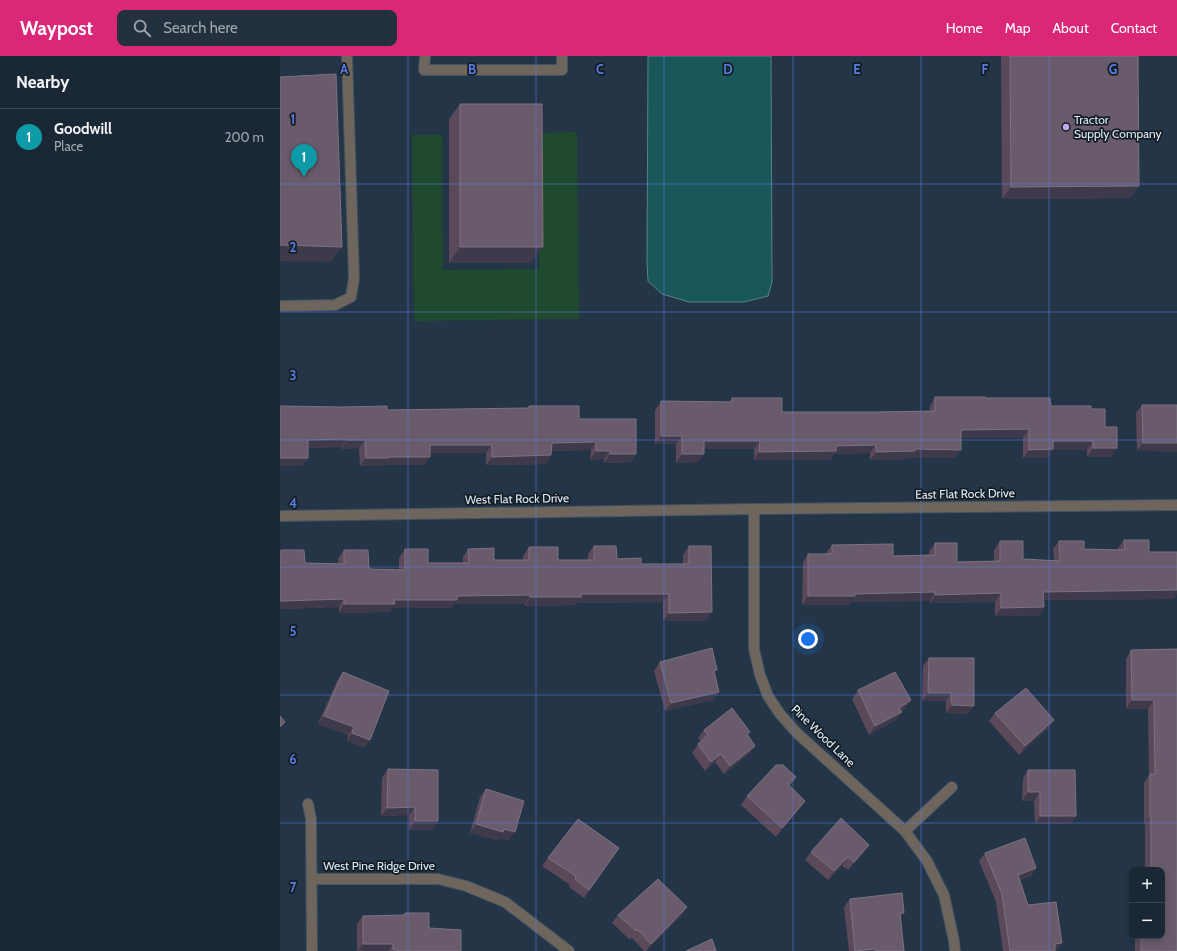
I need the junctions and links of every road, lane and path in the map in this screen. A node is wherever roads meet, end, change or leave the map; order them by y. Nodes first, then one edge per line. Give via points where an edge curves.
1 (347, 56) edge
2 (424, 56) edge
3 (562, 56) edge
4 (280, 306) edge
5 (1177, 505) edge
6 (754, 508) junction
7 (280, 516) edge
8 (952, 787) dead end
9 (308, 804) dead end
10 (905, 831) junction
11 (312, 879) junction
12 (312, 951) edge
13 (569, 951) edge
14 (955, 951) edge

1 - 4 street via 354,278 351,297 335,305
2 - 3 street via 424,70 562,70
5 - 6 street, East Flat Rock Drive
6 - 7 street, West Flat Rock Drive
6 - 10 street, Pine Wood Lane via 754,649 768,696 797,733
8 - 10 street
9 - 11 street
10 - 14 street, Pine Wood Lane via 927,861 944,895
11 - 12 street
11 - 13 street, West Pine Ridge Drive via 438,879 466,886 505,902

